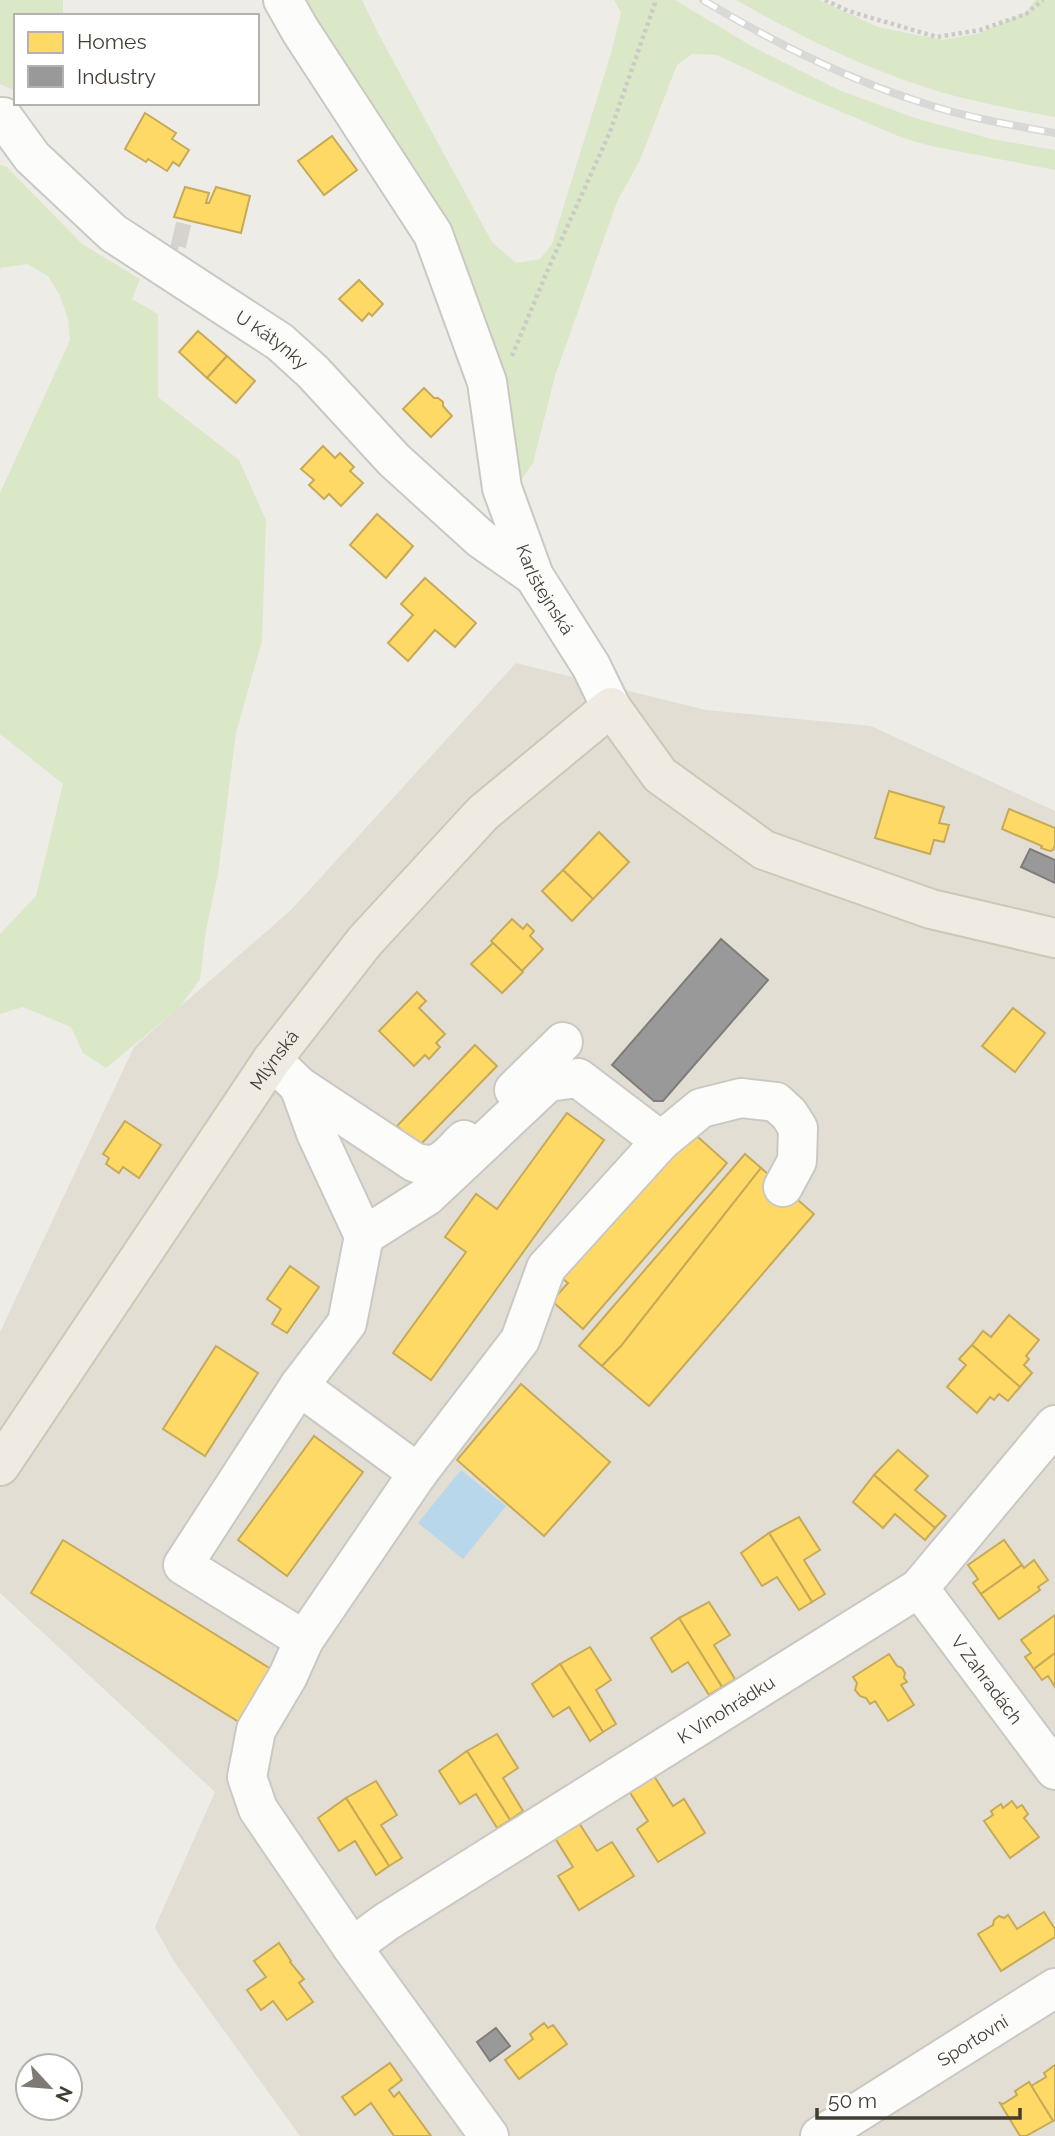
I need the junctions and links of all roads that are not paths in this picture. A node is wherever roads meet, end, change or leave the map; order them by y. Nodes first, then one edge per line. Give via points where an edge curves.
1 (283, 0) edge
2 (0, 117) edge
3 (534, 576) junction
4 (611, 706) junction
5 (1055, 938) edge
6 (563, 1042) dead end
7 (272, 1059) junction
8 (299, 1087) junction
9 (661, 1141) junction
10 (783, 1187) dead end
11 (363, 1236) junction
12 (299, 1386) junction
13 (1055, 1424) edge
14 (0, 1466) edge
15 (418, 1473) junction
16 (919, 1588) junction
17 (304, 1640) junction
18 (1055, 1770) edge
19 (352, 1947) junction
20 (1055, 1988) edge
21 (489, 2136) edge
22 (820, 2136) edge

1 - 3 street, Karlštejnská via 433,234 487,382 502,488
2 - 3 street, U Kátynky via 32,157 113,233 279,342 394,460 481,539
3 - 4 street, Karlštejnská
4 - 5 main road, Karlštejnská via 660,775 764,850 932,909
4 - 7 main road, Mlýnská via 483,813 365,941
6 - 8 street via 442,1162 427,1167
7 - 8 street
7 - 14 main road, Mlýnská
8 - 11 street
9 - 10 street via 701,1108 741,1098 776,1102 798,1128 797,1161
9 - 11 street via 578,1078 548,1082 427,1196
9 - 15 street via 546,1268 520,1340
11 - 12 street via 347,1323
12 - 15 street
12 - 17 street via 183,1565
13 - 16 street, K Vinohrádku
15 - 17 street
16 - 18 street, V Zahradách
16 - 19 street, K Vinohrádku
17 - 19 street via 256,1730 247,1777 258,1809
19 - 21 street
20 - 22 street, Sportovní

